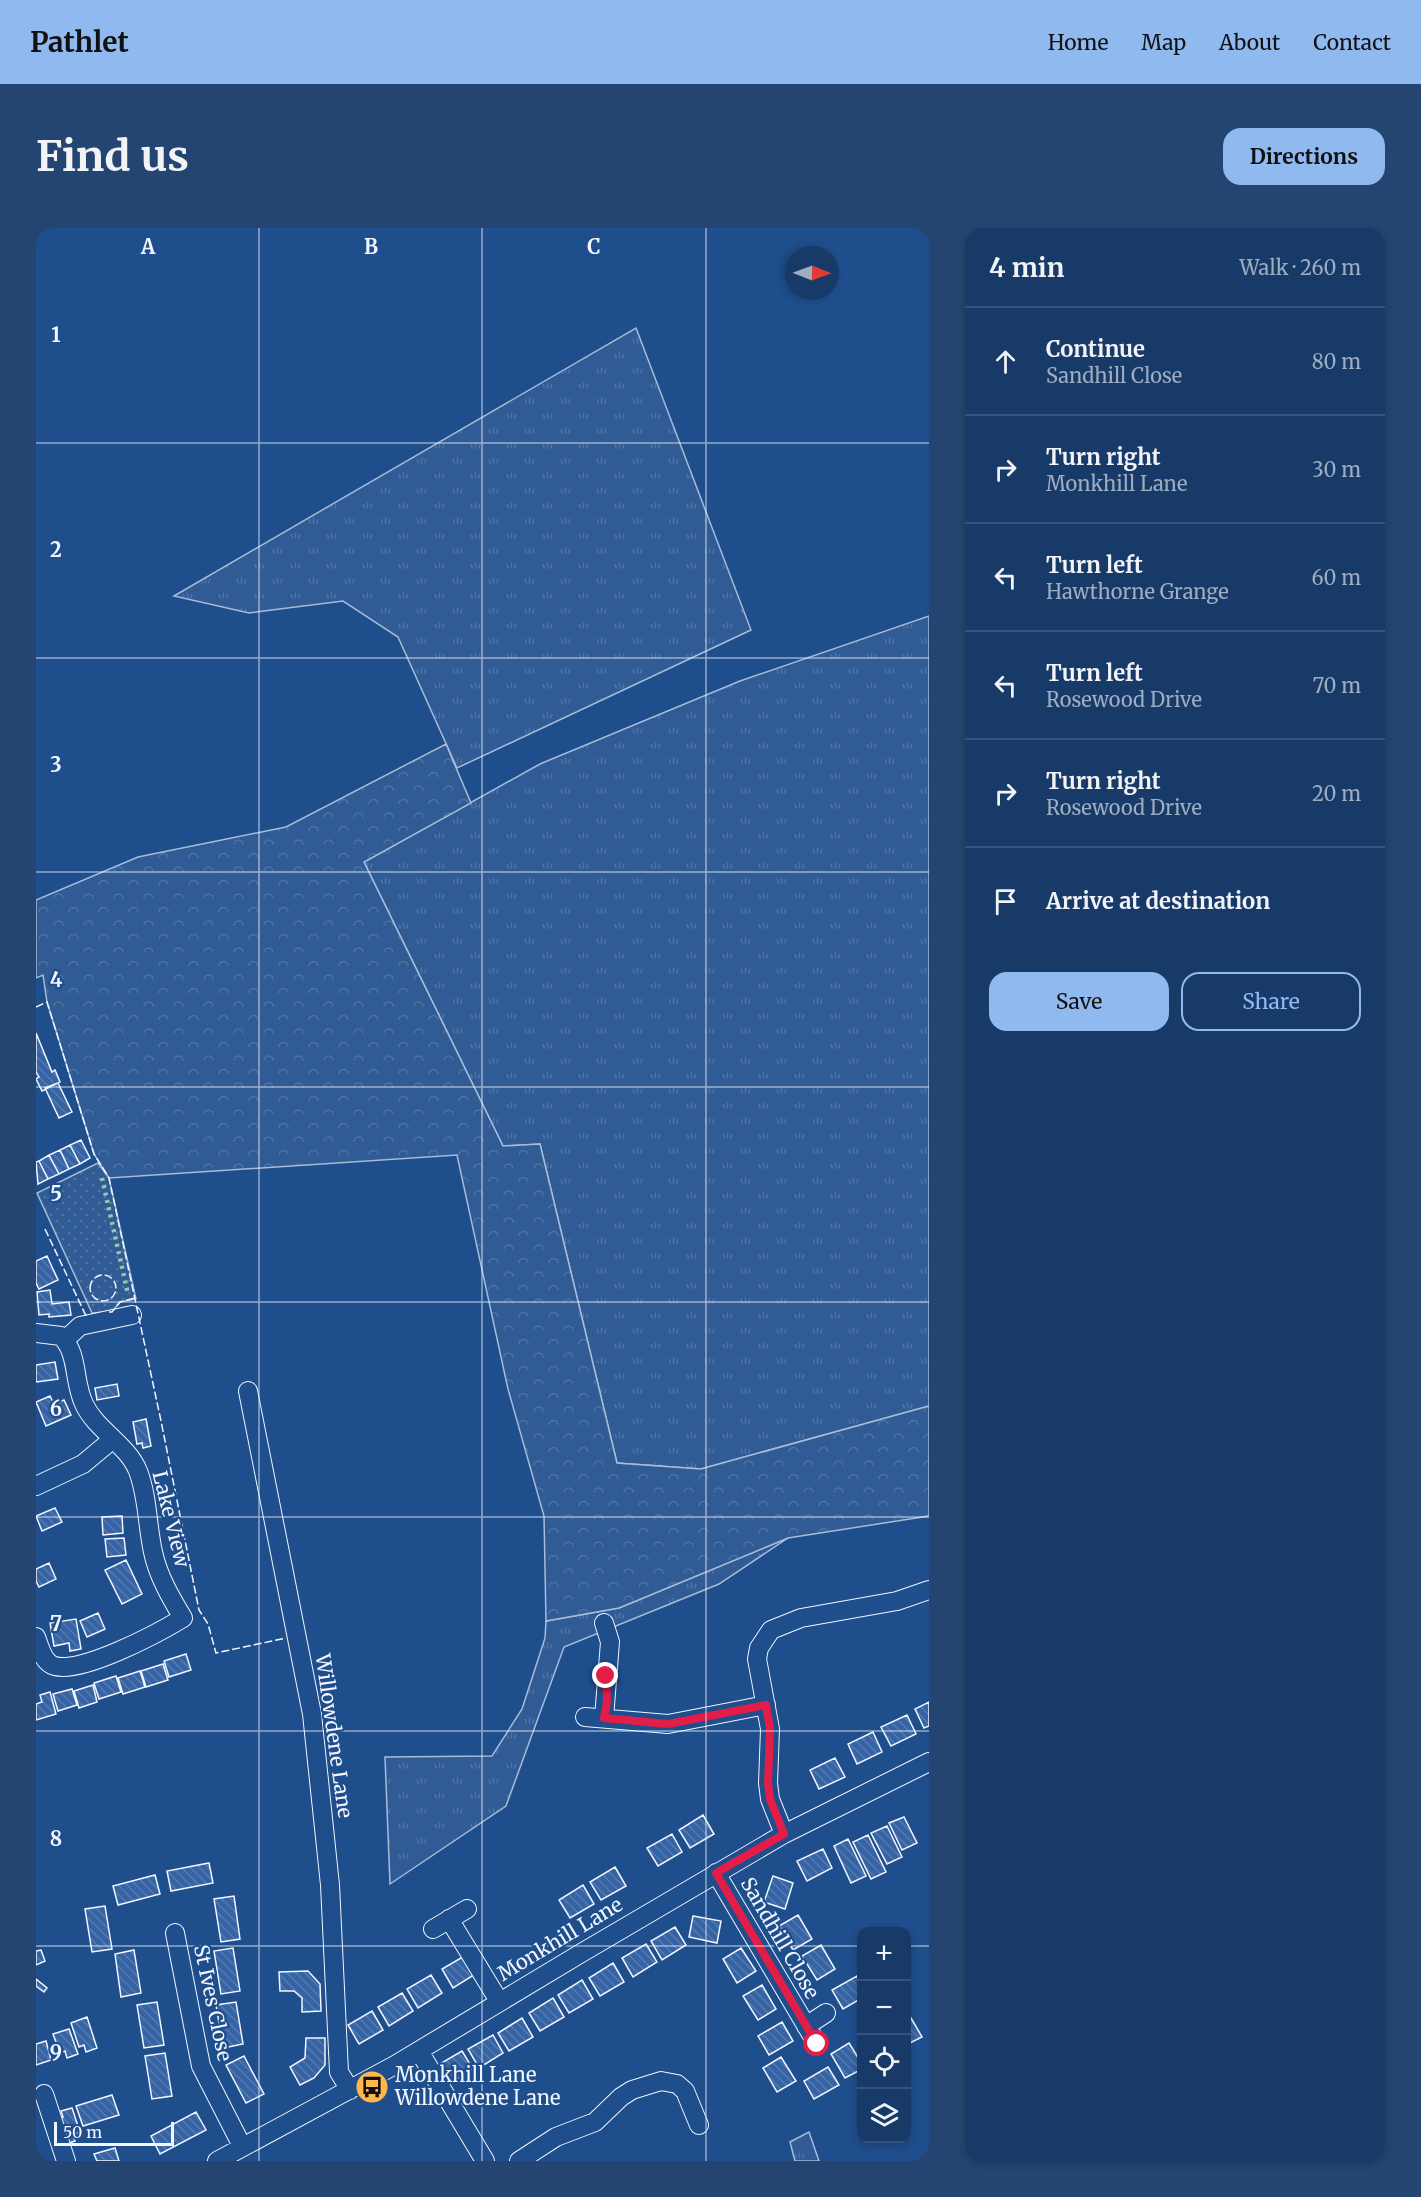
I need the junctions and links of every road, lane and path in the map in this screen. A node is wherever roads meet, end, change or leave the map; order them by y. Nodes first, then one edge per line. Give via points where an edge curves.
1 (132, 1315) dead end
2 (36, 1333) edge
3 (65, 1340) junction
4 (248, 1391) dead end
5 (113, 1439) junction
6 (36, 1486) edge
7 (929, 1590) edge
8 (604, 1623) dead end
9 (36, 1637) edge
10 (766, 1705) junction
11 (585, 1717) dead end
12 (604, 1718) junction
13 (929, 1762) edge
14 (784, 1834) junction
15 (716, 1873) junction
16 (467, 1909) dead end
17 (449, 1919) junction
18 (433, 1929) dead end
19 (175, 1933) dead end
20 (500, 2001) junction
21 (826, 2013) dead end
22 (806, 2026) junction
23 (817, 2044) dead end
24 (419, 2051) junction
25 (350, 2090) junction
26 (44, 2094) dead end
27 (699, 2125) dead end
28 (242, 2146) junction
29 (66, 2161) edge
30 (217, 2161) edge
31 (485, 2161) edge
32 (519, 2161) edge

1 - 3 street via 81,1326
2 - 3 street via 54,1334
3 - 5 street, Lake View via 71,1348 83,1403
4 - 25 street, Willowdene Lane via 312,1714 330,1885 339,2072
5 - 6 street via 83,1464
5 - 9 street, Lake View via 137,1471 154,1554 167,1593 183,1618 156,1635 77,1665 51,1665
7 - 10 street via 897,1601 801,1618 771,1629 764,1636 757,1659
8 - 12 street via 610,1642
10 - 12 street via 668,1724
10 - 14 street via 770,1799
11 - 12 street
13 - 14 street, Monkhill Lane
14 - 15 street, Monkhill Lane
15 - 20 street, Monkhill Lane
15 - 22 street, Sandhill Close
16 - 17 street
17 - 18 street
17 - 20 street
19 - 28 street, St Ives Close via 201,2066
20 - 24 street, Monkhill Lane
21 - 22 street, Sandhill Close
22 - 23 street, Sandhill Close
24 - 25 street, Monkhill Lane
24 - 31 street
25 - 28 street, Monkhill Lane
26 - 29 street
27 - 32 street via 685,2091 677,2084 661,2081 621,2097 595,2122 556,2137
28 - 30 street, Monkhill Lane

